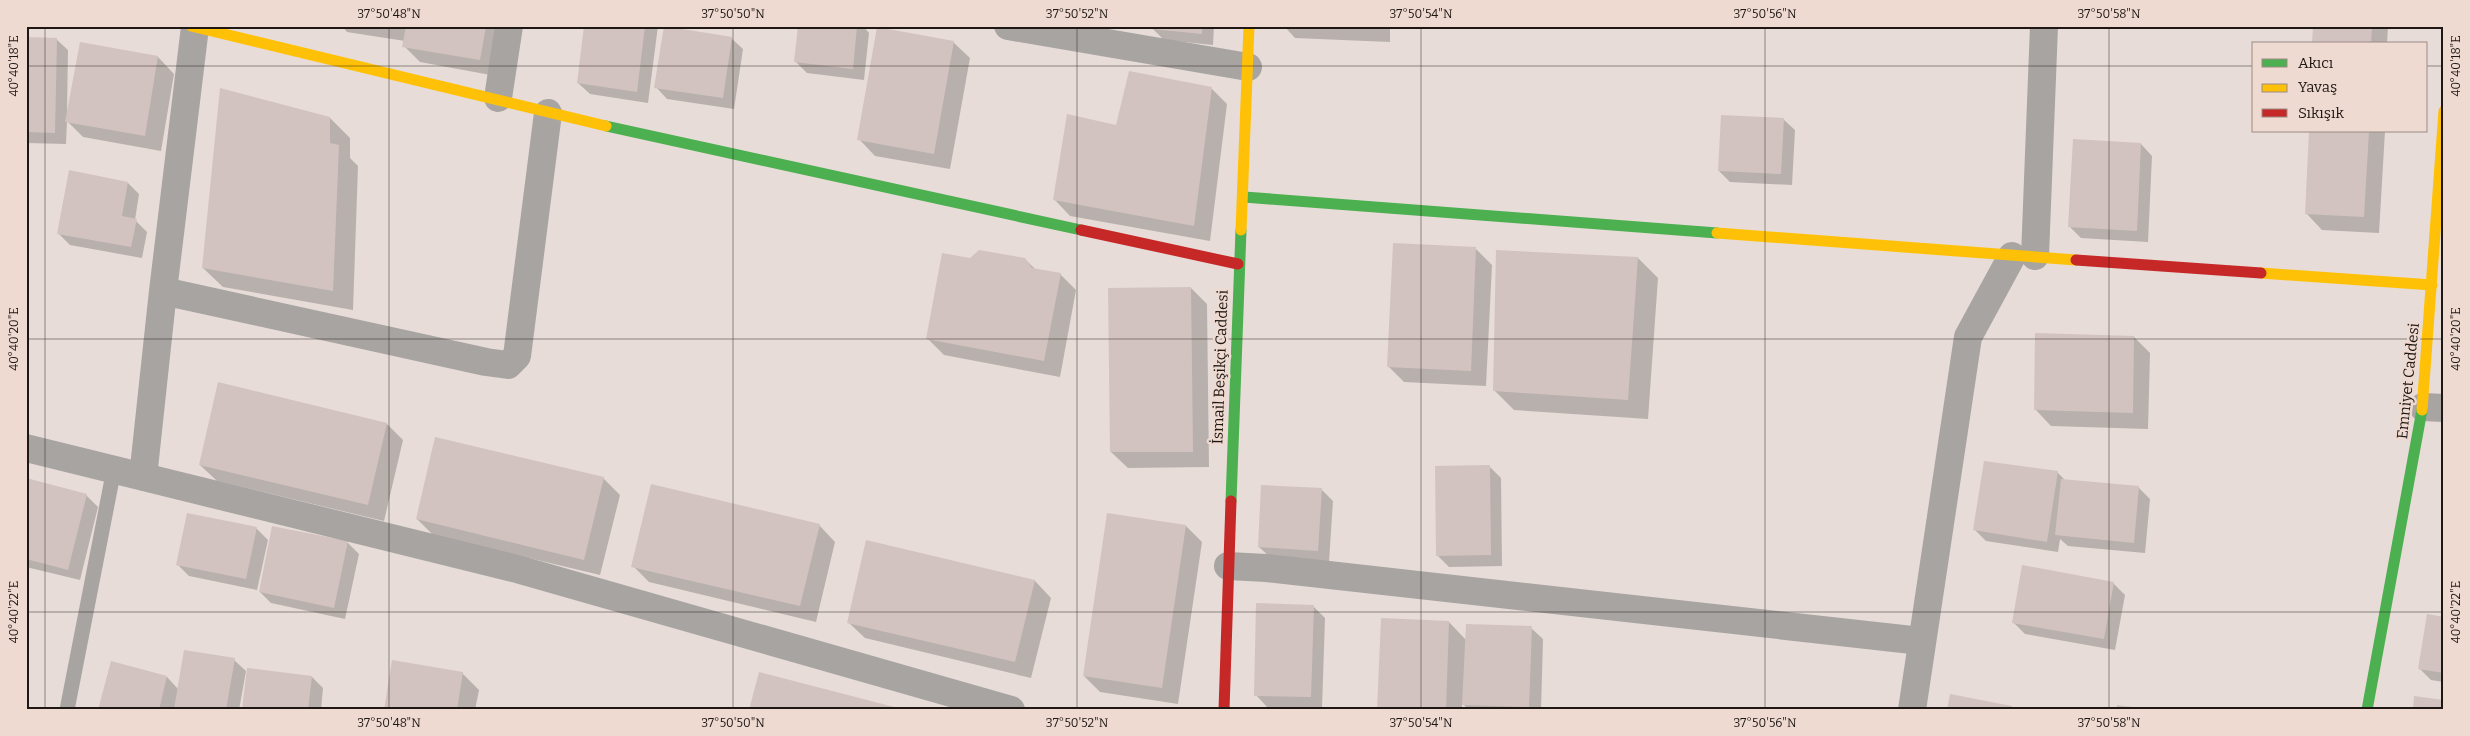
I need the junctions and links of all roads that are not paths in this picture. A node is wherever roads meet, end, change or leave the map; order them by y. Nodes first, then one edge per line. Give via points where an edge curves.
1 (509, 26) edge
2 (1008, 26) edge
3 (1249, 26) edge
4 (2044, 26) edge
5 (193, 27) edge
6 (1248, 67) junction
7 (498, 98) junction
8 (2444, 111) edge
9 (548, 113) junction
10 (1244, 197) junction
11 (2024, 256) junction
12 (1238, 264) junction
13 (2432, 285) junction
14 (162, 291) junction
15 (2433, 408) edge
16 (26, 448) edge
17 (114, 469) junction
18 (143, 477) junction
19 (1228, 566) junction
20 (1921, 641) junction
21 (67, 710) edge
22 (1011, 710) edge
23 (1224, 710) edge
24 (1912, 710) edge
25 (2367, 710) edge

1 - 7 street
2 - 6 street
3 - 6 street, İsmail Beşikçi Caddesi
4 - 11 street
5 - 7 street
5 - 14 street
6 - 10 street, İsmail Beşikçi Caddesi
7 - 9 street
8 - 13 street, Emniyet Caddesi
9 - 12 street
9 - 14 street via 517,356 508,365
10 - 11 street
10 - 12 street, İsmail Beşikçi Caddesi
11 - 13 street
11 - 20 street via 1968,337
12 - 19 street, İsmail Beşikçi Caddesi
13 - 15 street, Emniyet Caddesi
14 - 18 street
15 - 25 street, Emniyet Caddesi
16 - 17 street
17 - 18 street
17 - 21 lane
18 - 22 street via 517,569
19 - 20 street
19 - 23 street, İsmail Beşikçi Caddesi
20 - 24 street

